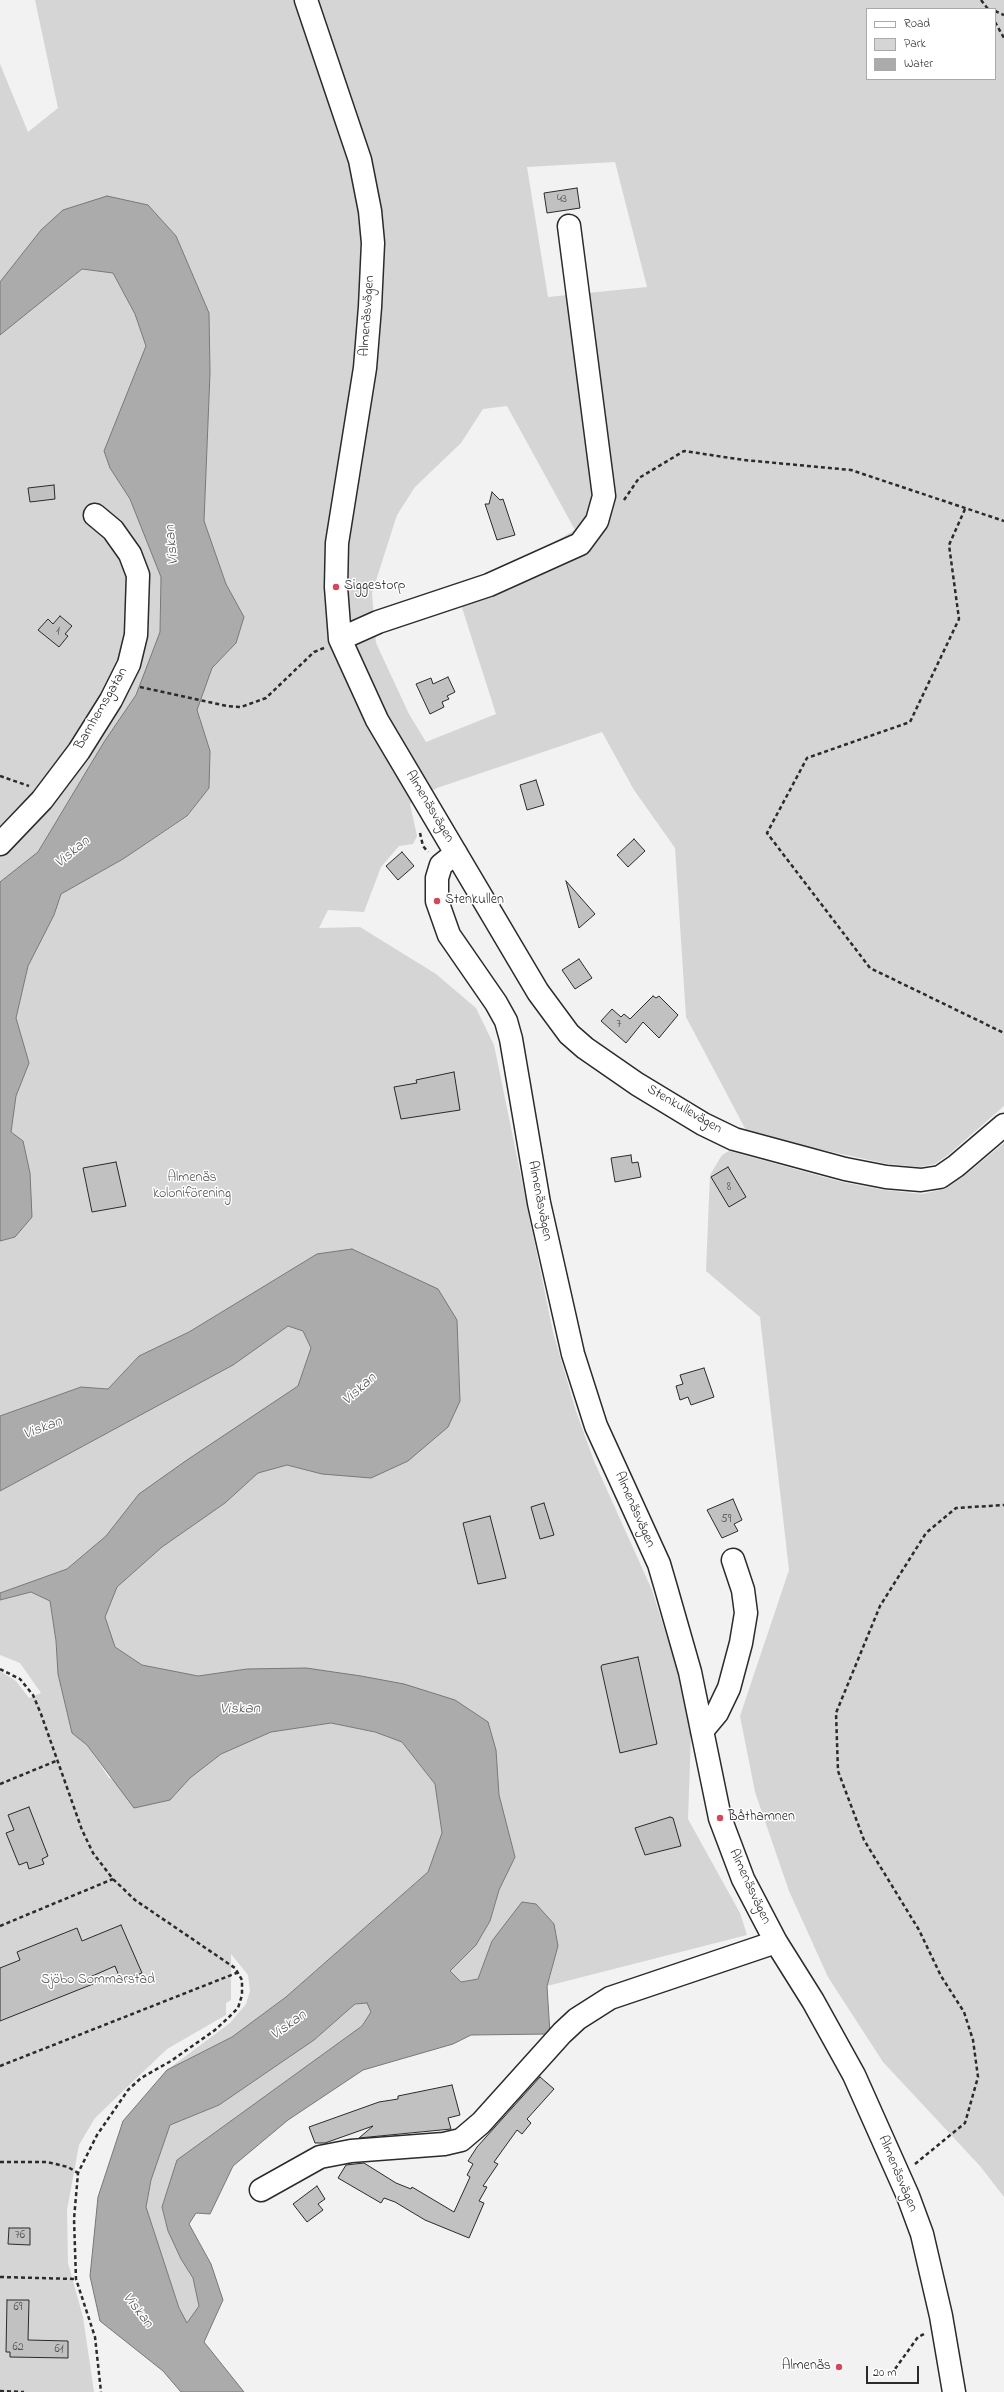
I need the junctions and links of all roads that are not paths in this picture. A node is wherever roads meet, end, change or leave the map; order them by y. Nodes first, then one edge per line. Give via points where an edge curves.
1 (306, 0) edge
2 (569, 226) dead end
3 (95, 515) dead end
4 (340, 639) junction
5 (0, 844) edge
6 (456, 853) junction
7 (1004, 1125) edge
8 (733, 1560) dead end
9 (702, 1731) junction
10 (776, 1942) junction
11 (261, 2190) dead end
12 (954, 2392) edge

1 - 4 street, Almenäsvägen via 360,160 370,210 373,243 364,368 337,543 336,587
2 - 4 street via 604,496 597,521 580,544 489,585 378,622
3 - 5 street, Barnhemsgatan via 113,530 130,554 138,575 136,635 128,664 111,700 79,751 42,800
4 - 6 street, Almenäsvägen via 377,720
6 - 7 street, Stenkullevägen via 538,992 569,1034 611,1066 703,1124 734,1139 838,1167 886,1177 921,1180 940,1177
6 - 9 street, Almenäsvägen via 441,865 437,878 437,901 449,935 506,1021 542,1218 573,1354 596,1426 658,1564 677,1623
8 - 9 street via 743,1590 746,1613 741,1643 729,1688 717,1713
9 - 10 street, Almenäsvägen via 720,1818 743,1879
10 - 11 street via 610,1998 562,2033 481,2123 461,2140 444,2144 351,2151 320,2157
10 - 12 street, Almenäsvägen via 813,2001 854,2075 922,2234 943,2326

